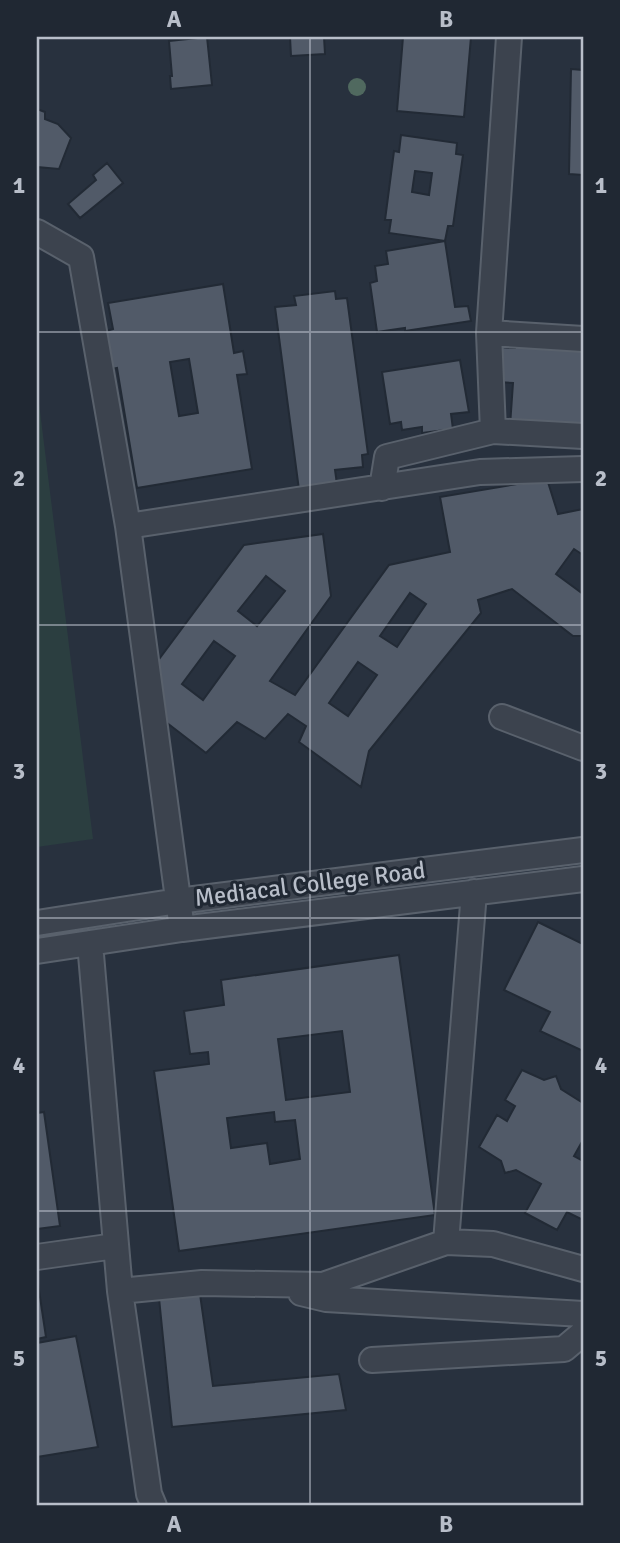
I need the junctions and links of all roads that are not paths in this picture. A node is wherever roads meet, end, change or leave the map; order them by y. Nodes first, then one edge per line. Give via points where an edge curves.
1 (509, 37) edge
2 (37, 232) edge
3 (489, 333) junction
4 (583, 340) edge
5 (493, 431) junction
6 (583, 436) edge
7 (583, 470) edge
8 (382, 488) junction
9 (128, 526) junction
10 (502, 717) dead end
11 (583, 748) edge
12 (583, 850) edge
13 (583, 879) edge
14 (474, 892) junction
15 (178, 901) junction
16 (37, 923) edge
17 (182, 929) junction
18 (90, 943) junction
19 (37, 951) edge
20 (446, 1242) junction
21 (115, 1246) junction
22 (37, 1257) edge
23 (583, 1269) edge
24 (263, 1284) junction
25 (120, 1291) junction
26 (583, 1314) edge
27 (583, 1333) edge
28 (372, 1360) dead end
29 (154, 1506) edge

1 - 3 lane
2 - 9 lane via 81,257
3 - 4 lane
3 - 5 lane
5 - 6 lane
5 - 8 lane via 387,457
7 - 8 lane via 480,472
8 - 9 lane
9 - 15 lane
10 - 11 lane
12 - 15 lane, Mediacal College Road
13 - 14 lane
14 - 17 lane
14 - 20 lane
15 - 16 lane, Mediacal College Road
15 - 17 lane
17 - 18 lane
18 - 19 lane
18 - 21 lane
20 - 23 lane via 493,1244
20 - 24 lane via 323,1285
21 - 22 lane
21 - 25 lane
24 - 25 lane via 202,1283
24 - 26 lane via 326,1298
25 - 29 lane
27 - 28 lane via 564,1349

